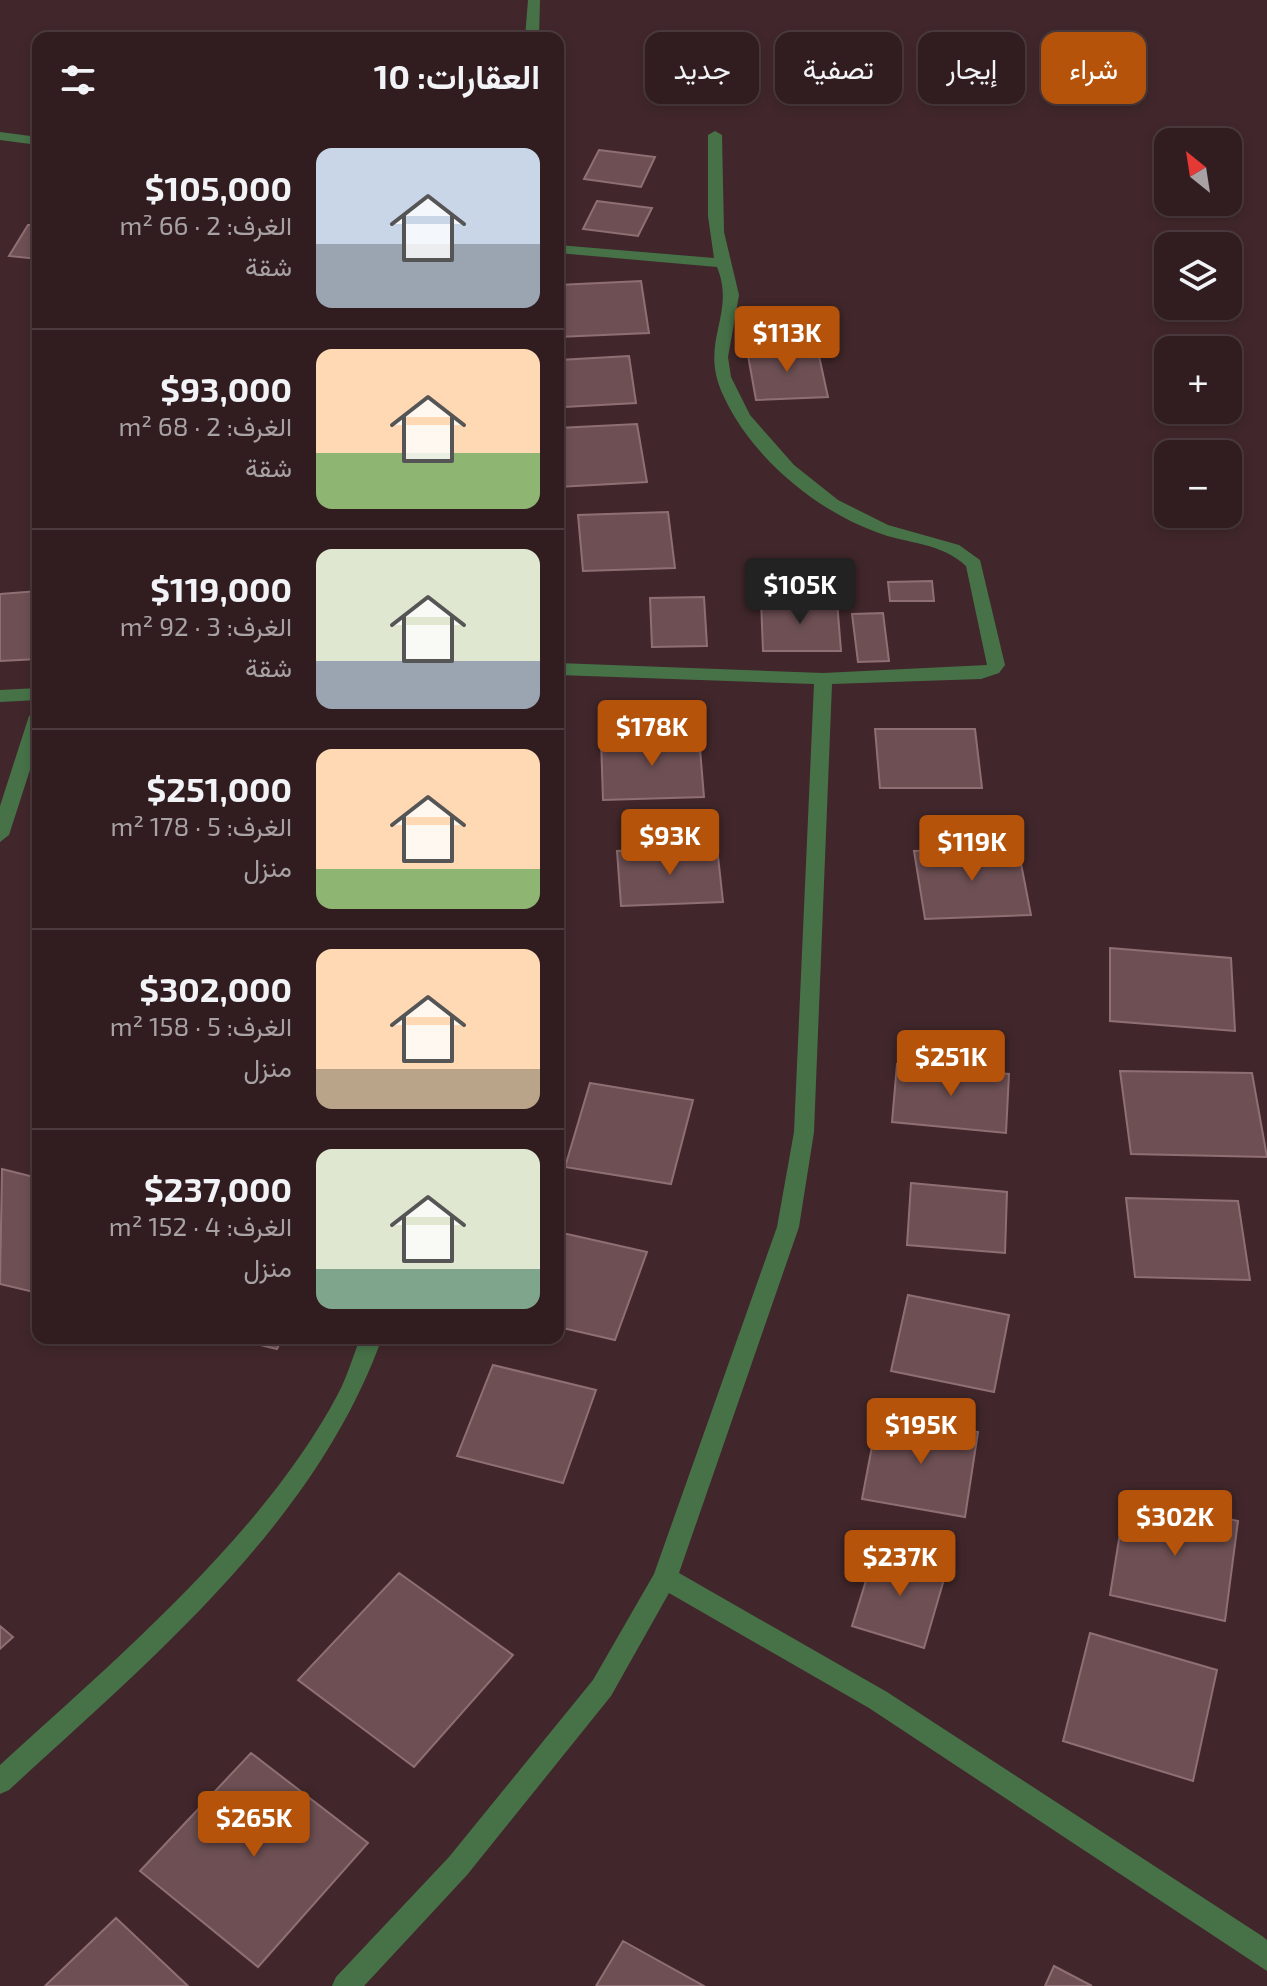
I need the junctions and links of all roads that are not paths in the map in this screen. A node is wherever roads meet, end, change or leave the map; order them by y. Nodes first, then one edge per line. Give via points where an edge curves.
1 (534, 0) edge
2 (532, 32) edge
3 (715, 135) dead end
4 (0, 136) edge
5 (32, 140) edge
6 (564, 250) edge
7 (723, 263) junction
8 (564, 669) edge
9 (823, 679) junction
10 (32, 694) edge
11 (0, 696) edge
12 (32, 735) edge
13 (0, 835) edge
14 (368, 1344) edge
15 (665, 1578) junction
16 (0, 1782) edge
17 (1267, 1958) edge
18 (346, 1986) edge

1 - 2 street
3 - 7 street
4 - 5 street
6 - 7 street
7 - 9 street via 732,287 722,329 724,386 749,425 821,496 877,527 963,551 974,564 993,669
8 - 9 street
9 - 15 street via 804,1132 788,1227
10 - 11 street
12 - 13 street
14 - 16 street via 341,1409 265,1519 160,1635
15 - 17 street via 878,1700
15 - 18 street via 602,1688 458,1866

